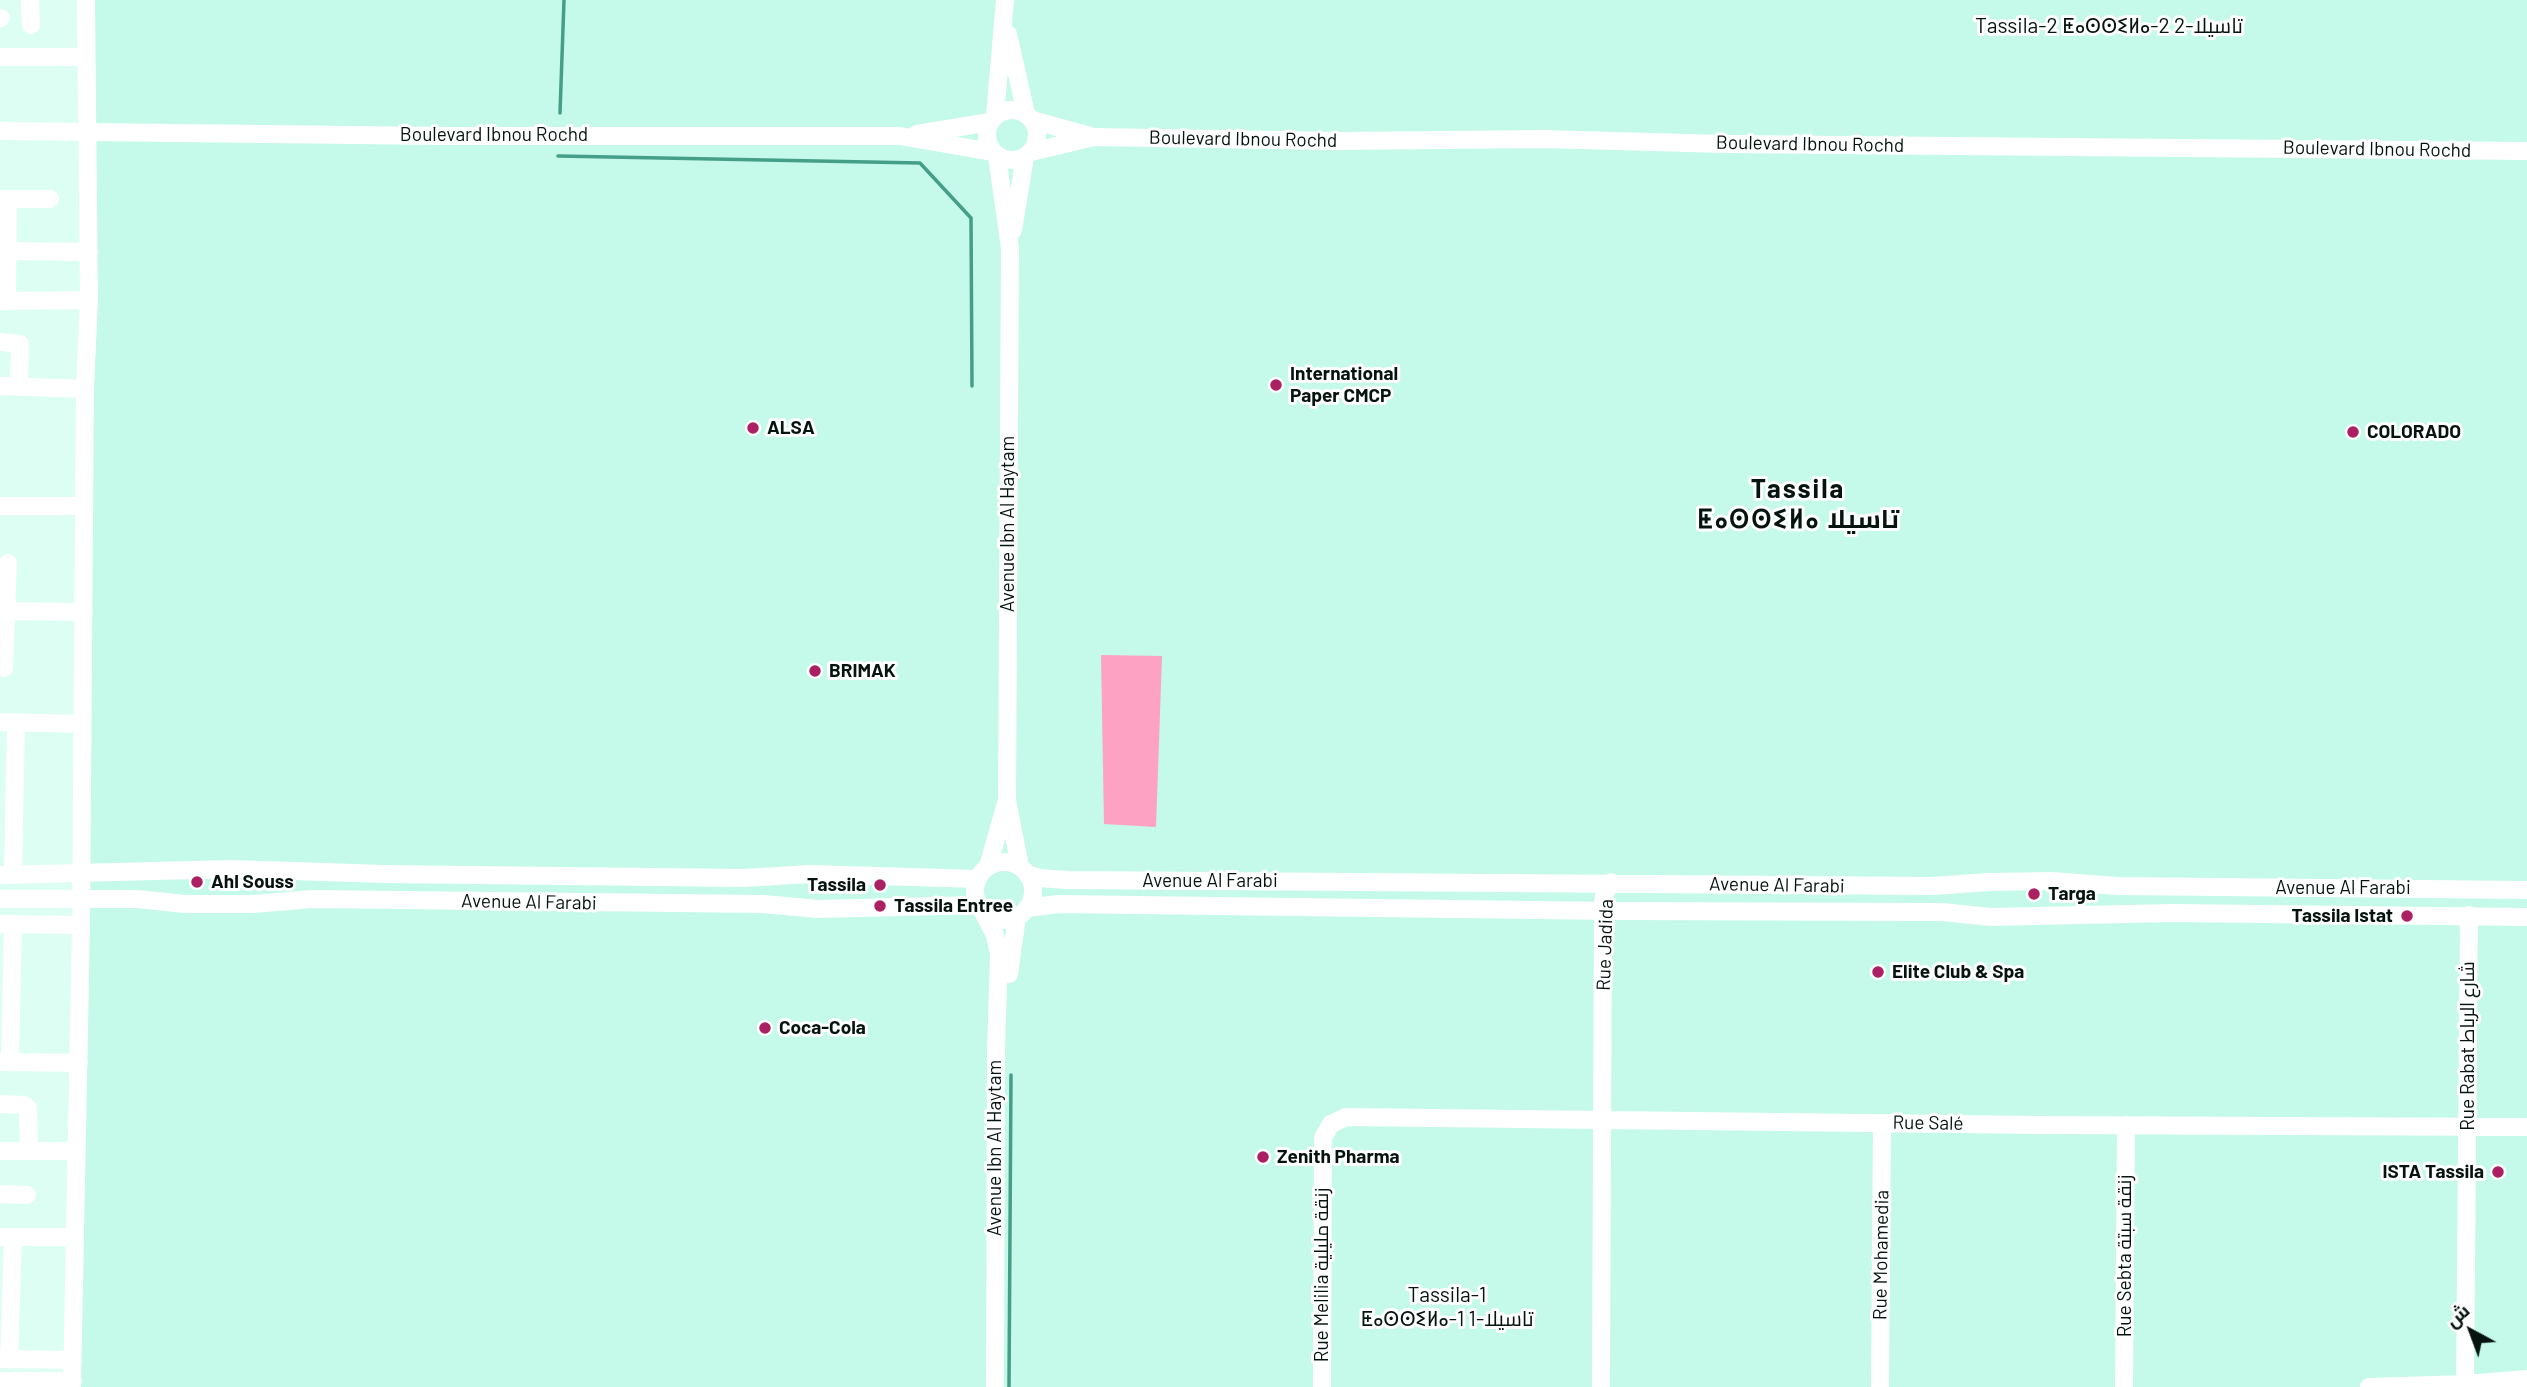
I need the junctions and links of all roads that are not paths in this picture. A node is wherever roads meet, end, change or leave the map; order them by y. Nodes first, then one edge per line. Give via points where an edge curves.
1 (30, 0) edge
2 (86, 0) edge
3 (1005, 0) edge
4 (1005, 20) junction
5 (31, 24) dead end
6 (0, 57) edge
7 (85, 57) junction
8 (1029, 117) junction
9 (992, 119) junction
10 (0, 131) edge
11 (88, 131) junction
12 (900, 136) junction
13 (1094, 136) junction
14 (2527, 151) edge
15 (995, 154) junction
16 (1028, 155) junction
17 (4, 199) edge
18 (50, 200) dead end
19 (1010, 248) junction
20 (4, 251) edge
21 (89, 252) junction
22 (89, 300) junction
23 (4, 301) edge
24 (0, 342) edge
25 (0, 386) edge
26 (19, 387) junction
27 (85, 389) junction
28 (0, 506) edge
29 (83, 506) junction
30 (8, 563) dead end
31 (2, 611) edge
32 (84, 612) junction
33 (4, 668) dead end
34 (8, 722) edge
35 (82, 724) junction
36 (1007, 800) junction
37 (82, 871) junction
38 (1023, 871) junction
39 (983, 873) junction
40 (6, 875) edge
41 (1611, 882) junction
42 (2527, 890) edge
43 (0, 899) edge
44 (81, 899) junction
45 (980, 908) junction
46 (1608, 911) junction
47 (1022, 913) junction
48 (2469, 915) junction
49 (2527, 917) edge
50 (7, 925) edge
51 (81, 925) junction
52 (5, 1062) edge
53 (79, 1063) junction
54 (0, 1104) edge
55 (1608, 1126) junction
56 (2527, 1127) edge
57 (1335, 1128) junction
58 (1877, 1128) junction
59 (2121, 1130) junction
60 (2468, 1131) junction
61 (2527, 1137) edge
62 (77, 1150) junction
63 (0, 1151) edge
64 (29, 1151) junction
65 (0, 1194) edge
66 (27, 1195) dead end
67 (7, 1237) edge
68 (74, 1237) junction
69 (4, 1359) edge
70 (73, 1360) junction
71 (2527, 1378) edge
72 (0, 1381) edge
73 (73, 1384) edge
74 (2465, 1386) edge
75 (995, 1387) edge
76 (1006, 1387) edge
77 (1322, 1387) edge
78 (1332, 1387) edge
79 (1601, 1387) edge
80 (1609, 1387) edge
81 (1870, 1387) edge
82 (1880, 1387) edge
83 (2114, 1387) edge
84 (2124, 1387) edge
85 (2369, 1387) edge

1 - 5 street
2 - 7 street
3 - 4 street
4 - 8 street
4 - 9 street
6 - 7 street
7 - 11 street
8 - 9 street via 1010,110
8 - 13 street, Boulevard Ibnou Rochd
8 - 16 street via 1038,136
9 - 12 street, Boulevard Ibnou Rochd
9 - 15 street via 986,138
10 - 11 street, Boulevard Ibnou Rochd
11 - 12 street, Boulevard Ibnou Rochd
11 - 21 street
12 - 15 street, Boulevard Ibnou Rochd
13 - 14 street, Boulevard Ibnou Rochd
13 - 16 street, Boulevard Ibnou Rochd
15 - 16 street via 1008,161
15 - 19 street, Avenue Ibn Al Haytam
16 - 19 street, Avenue Ibn Al Haytam
17 - 18 street
17 - 20 street
19 - 36 street, Avenue Ibn Al Haytam
20 - 21 street
20 - 23 street
21 - 22 street
22 - 23 street
22 - 27 street
24 - 26 street via 19,344
25 - 26 street
26 - 27 street
27 - 29 street
28 - 29 street
29 - 32 street
30 - 31 street
31 - 32 street
31 - 33 street
32 - 35 street
34 - 35 street
34 - 40 street
35 - 37 street
36 - 38 street, Avenue Ibn Al Haytam
36 - 39 street, Avenue Ibn Al Haytam
37 - 39 street, Avenue Al Farabi via 232,869 743,878
37 - 40 street, Avenue Al Farabi
37 - 44 street
38 - 39 street via 1005,863
38 - 41 street, Avenue Al Farabi via 1054,880
38 - 47 street via 1032,896
39 - 45 street via 975,886
41 - 42 street, Avenue Al Farabi via 1932,886 2050,881 2117,886
41 - 46 street, Rue Jadida via 1604,895
43 - 44 street, Avenue Al Farabi
44 - 45 street, Avenue Al Farabi via 185,904 312,899
44 - 51 street
45 - 47 street via 999,920
45 - 75 street, Avenue Ibn Al Haytam via 995,935 999,954
46 - 47 street, Avenue Al Farabi via 1058,904
46 - 48 street, Avenue Al Farabi via 1942,912 1991,917
46 - 55 street, Rue Jadida
47 - 76 street, Avenue Ibn Al Haytam via 1010,952 1007,993
48 - 49 street, Avenue Al Farabi
48 - 60 street, Rue Rabat شارع الرباط
50 - 51 street
50 - 52 street
51 - 53 street
52 - 53 street
53 - 62 street
54 - 64 street via 28,1108
55 - 57 street, Rue Salé via 1352,1117 1340,1119
55 - 58 street, Rue Salé
55 - 79 street, Rue Jadida
55 - 80 street, Rue Jadida
56 - 60 street, Rue Salé
57 - 77 street, Rue Melilia زنقة مليلية via 1323,1138
57 - 78 street, Rue Melilia زنقة مليلية
58 - 59 street, Rue Salé
58 - 81 street, Rue Mohamedia
58 - 82 street, Rue Mohamedia
59 - 60 street, Rue Salé
59 - 83 street, Rue Sebta زنقة سبتة
59 - 84 street, Rue Sebta زنقة سبتة
60 - 61 street, Rue Salé
60 - 74 street, Rue Rabat شارع الرباط
62 - 64 street
62 - 68 street
63 - 64 street
65 - 66 street
67 - 68 street
67 - 69 street
68 - 70 street
69 - 70 street
70 - 73 street
71 - 74 street
72 - 73 street
74 - 85 street

